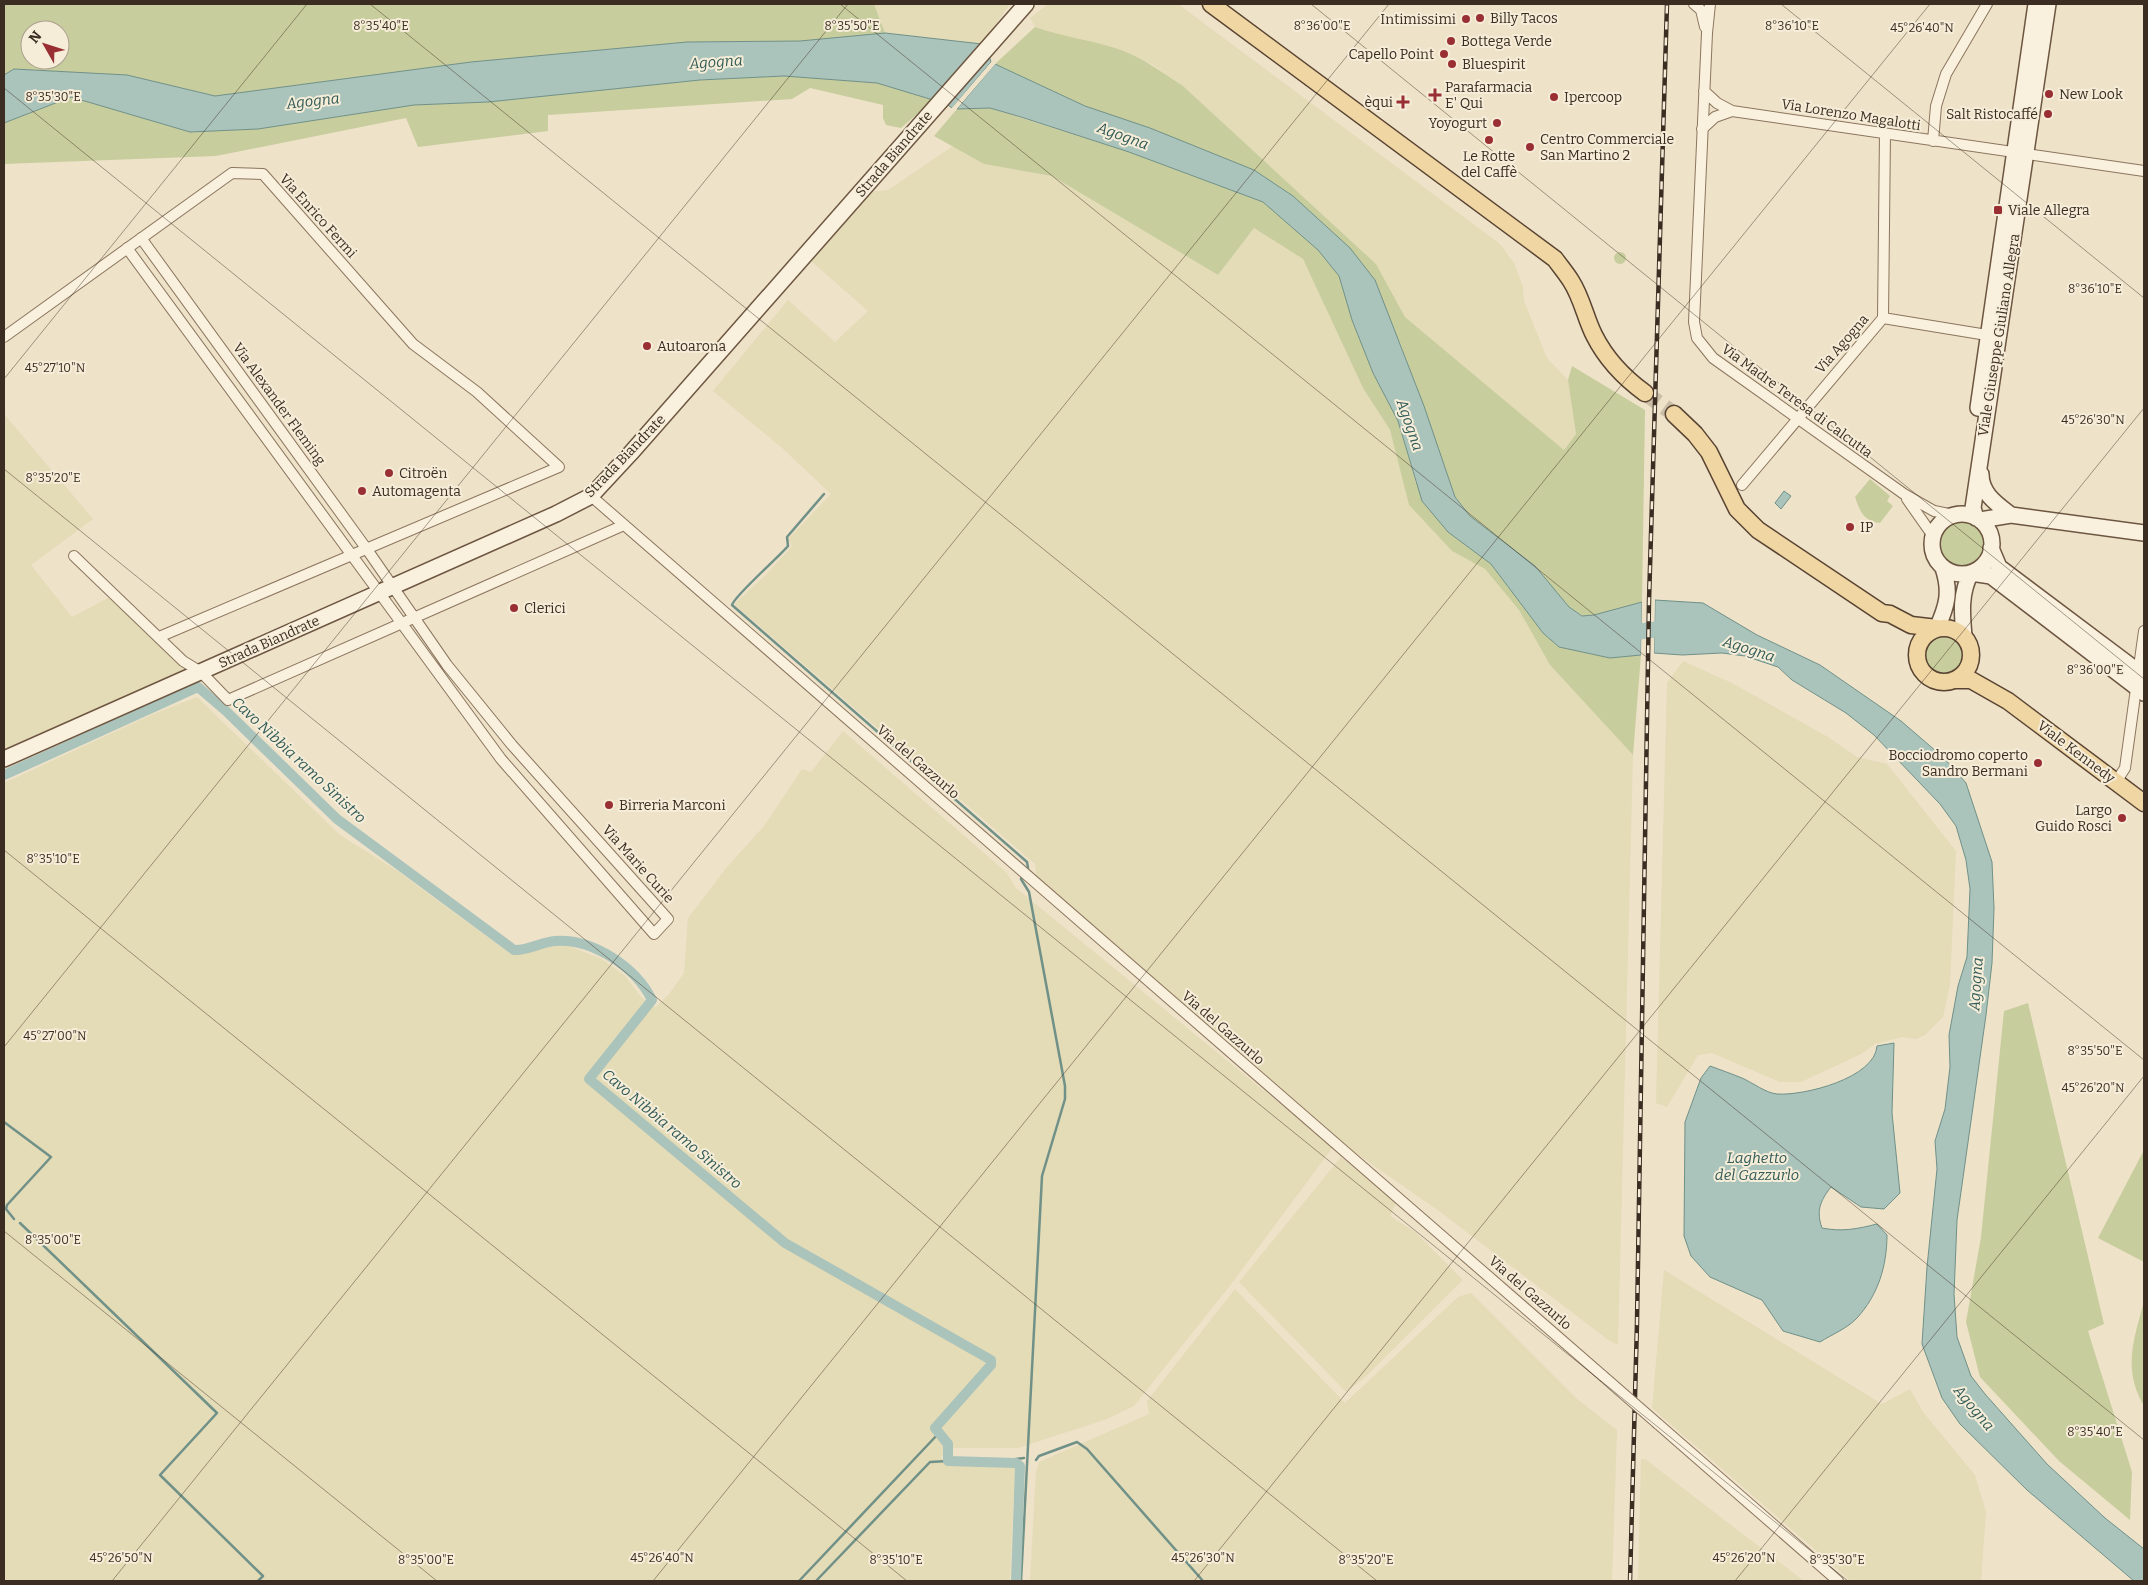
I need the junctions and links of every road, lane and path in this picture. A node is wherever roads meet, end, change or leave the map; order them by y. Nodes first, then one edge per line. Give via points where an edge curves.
1 (1026, 4) edge
2 (1211, 4) edge
3 (1694, 4) edge
4 (1710, 4) edge
5 (1987, 4) edge
6 (2036, 4) edge
7 (2048, 4) edge
8 (1706, 33) junction
9 (1704, 91) junction
10 (1732, 111) junction
11 (1702, 129) junction
12 (1885, 133) junction
13 (1933, 141) junction
14 (2020, 153) junction
15 (2144, 171) edge
16 (141, 238) junction
17 (127, 248) junction
18 (1883, 318) junction
19 (1993, 336) junction
20 (4, 337) edge
21 (1645, 393) tunnel mouth
22 (1674, 414) tunnel mouth
23 (1797, 418) junction
24 (1980, 461) junction
25 (1742, 484) dead end
26 (1904, 494) junction
27 (591, 496) junction
28 (2011, 515) junction
29 (1968, 517) junction
30 (624, 525) junction
31 (2144, 533) edge
32 (1933, 536) junction
33 (1991, 542) junction
34 (2144, 542) edge
35 (366, 548) junction
36 (350, 554) junction
37 (74, 556) dead end
38 (1943, 568) junction
39 (1971, 573) junction
40 (394, 587) junction
41 (378, 594) junction
42 (1882, 613) junction
43 (414, 618) junction
44 (401, 625) junction
45 (1937, 628) junction
46 (2144, 631) edge
47 (1964, 636) junction
48 (159, 637) junction
49 (1916, 654) junction
50 (1971, 660) junction
51 (201, 672) junction
52 (1954, 680) junction
53 (2141, 682) edge
54 (2008, 700) junction
55 (4, 759) edge
56 (2116, 782) junction
57 (2144, 803) edge
58 (1838, 1581) edge

1 - 27 street, Strada Biandrate
2 - 21 main road via 1554,259 1571,280 1593,334 1610,360 1625,379
3 - 8 street via 1701,10
4 - 8 street
5 - 13 street via 1946,74 1936,106
6 - 14 street, Viale Giuseppe Giuliano Allegra
7 - 14 street, Viale Giuseppe Giuliano Allegra
8 - 9 street, Via Madre Teresa di Calcutta
9 - 10 street
9 - 11 street, Via Madre Teresa di Calcutta
10 - 11 street via 1715,116
10 - 12 street, Via Lorenzo Magalotti
11 - 23 street, Via Madre Teresa di Calcutta via 1694,322 1697,338 1713,358
12 - 13 street, Via Lorenzo Magalotti
12 - 18 street, Via Agogna
13 - 14 street, Via Lorenzo Magalotti
14 - 15 street, Via Lorenzo Magalotti
14 - 19 street, Viale Giuseppe Giuliano Allegra
16 - 17 street, Via Enrico Fermi
16 - 35 street, Via Alexander Fleming
16 - 35 street, Via Enrico Fermi via 232,173 263,174 414,344 478,392 559,467
17 - 20 street, Via Enrico Fermi
17 - 36 street
18 - 19 street
18 - 23 street, Via Agogna
19 - 24 street, Viale Giuseppe Giuliano Allegra
19 - 29 street, Viale Giuseppe Giuliano Allegra
22 - 42 main road via 1709,452 1738,509 1758,530
23 - 25 street, Via Agogna
23 - 26 street, Via Madre Teresa di Calcutta
24 - 28 street via 1981,481 1986,493
24 - 29 street, Viale Giuseppe Giuliano Allegra via 1973,508
26 - 29 street, Via Madre Teresa di Calcutta via 1934,511
26 - 32 street, Via Madre Teresa di Calcutta
27 - 30 street, Via del Gazzurlo
27 - 40 street, Strada Biandrate
28 - 29 street
28 - 31 street
29 - 32 street via 1939,525
29 - 33 street
30 - 43 street
30 - 58 street, Via del Gazzurlo, bridge
32 - 38 street via 1933,552
33 - 34 street via 1996,529 2022,523
33 - 39 street via 1986,561
33 - 53 street via 1999,567
35 - 36 street
35 - 40 street, Via Alexander Fleming
36 - 41 street
36 - 48 street
37 - 48 street
38 - 39 street via 1962,574
38 - 45 street via 1949,598
39 - 47 street via 1962,606
39 - 53 street via 1991,576
40 - 41 street, Strada Biandrate
40 - 43 street, Via Marie Curie
41 - 44 street, Via Marie Curie
41 - 51 street, Strada Biandrate
42 - 45 main road via 1911,625
42 - 49 main road via 1912,641
43 - 44 street
43 - 44 street, Via Marie Curie via 447,665 512,745 668,919 654,934 500,759
44 - 51 street via 228,700
45 - 47 main road via 1950,628
45 - 49 main road via 1922,638
46 - 53 street
47 - 50 main road via 1971,650
48 - 51 street
49 - 52 main road via 1922,671 1928,677 1936,681
50 - 52 main road via 1968,668
50 - 54 main road via 1972,668
51 - 55 street, Strada Biandrate
52 - 54 main road via 1971,680
53 - 56 street via 2125,768
54 - 56 main road, Viale Kennedy
56 - 57 main road, Viale Kennedy

